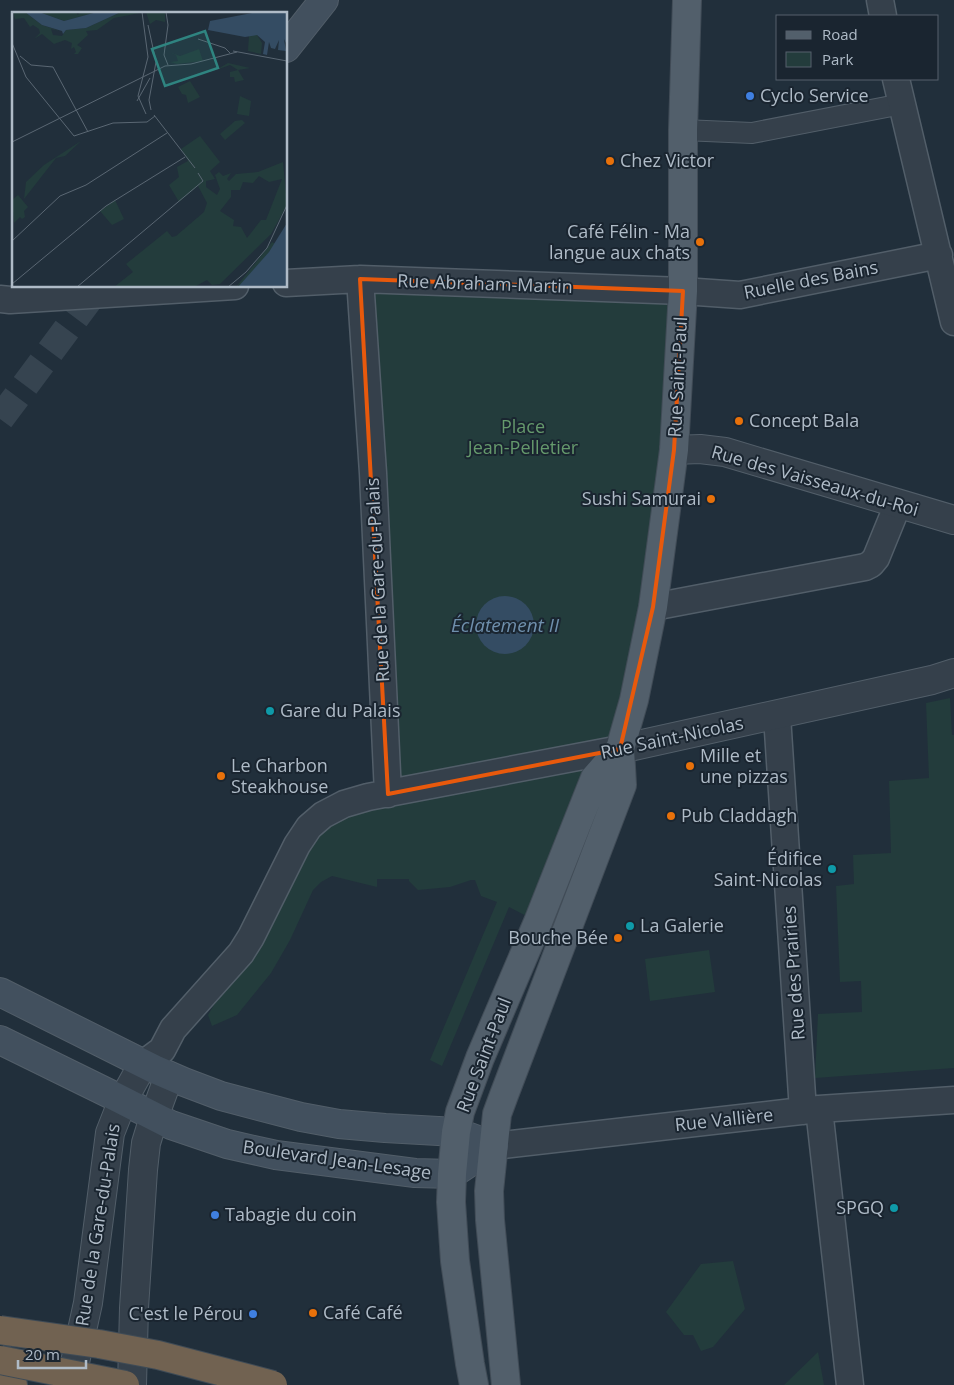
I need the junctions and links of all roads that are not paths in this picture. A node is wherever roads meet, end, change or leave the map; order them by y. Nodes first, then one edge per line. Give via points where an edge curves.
1 (324, 0) edge
2 (687, 0) edge
3 (880, 0) edge
4 (883, 15) edge
5 (288, 45) edge
6 (899, 91) edge
7 (683, 130) junction
8 (938, 256) junction
9 (360, 279) junction
10 (288, 283) edge
11 (202, 288) edge
12 (683, 291) junction
13 (0, 299) edge
14 (954, 322) edge
15 (674, 450) junction
16 (898, 504) junction
17 (954, 520) edge
18 (653, 608) junction
19 (954, 673) edge
20 (777, 716) junction
21 (620, 749) junction
22 (388, 794) junction
23 (0, 992) edge
24 (0, 1040) edge
25 (153, 1057) junction
26 (169, 1076) junction
27 (123, 1100) junction
28 (954, 1100) edge
29 (811, 1110) junction
30 (154, 1117) junction
31 (456, 1132) junction
32 (494, 1146) junction
33 (452, 1174) junction
34 (0, 1330) edge
35 (0, 1360) edge
36 (0, 1382) edge
37 (13, 1385) edge
38 (70, 1385) edge
39 (125, 1385) edge
40 (132, 1385) edge
41 (273, 1385) edge
42 (474, 1385) edge
43 (506, 1385) edge
44 (850, 1385) edge

1 - 5 main road
2 - 7 main road, Rue Saint-Paul
3 - 4 street
6 - 7 street via 752,133
6 - 8 street
7 - 12 main road, Rue Saint-Paul
8 - 12 street, Ruelle des Bains via 740,295
8 - 14 street
9 - 10 street, Rue Abraham-Martin
9 - 12 street, Rue Abraham-Martin
9 - 22 street, Rue de la Gare-du-Palais
11 - 13 street
12 - 15 main road, Rue Saint-Paul
15 - 16 street, Rue des Vaisseaux-du-Roi via 725,452
15 - 18 main road, Rue Saint-Paul
16 - 17 street, Rue des Vaisseaux-du-Roi
16 - 18 street via 876,558 865,567
18 - 21 main road, Rue Saint-Paul
19 - 20 street, Rue Saint-Nicolas
20 - 21 street, Rue Saint-Nicolas
20 - 29 street, Rue des Prairies
21 - 22 street, Rue Saint-Nicolas
21 - 31 main road, Rue Saint-Paul via 595,778 471,1082
21 - 32 main road, Rue Saint-Paul via 622,785 497,1114
22 - 25 street, Rue de la Gare-du-Palais via 344,804 323,815 309,828 297,844 242,953 180,1020
23 - 25 main road, Boulevard Jean-Lesage
24 - 27 main road, Boulevard Jean-Lesage
25 - 26 main road, Boulevard Jean-Lesage
25 - 27 street, Rue de la Gare-du-Palais
26 - 30 street, Rue de la Gare-du-Palais
26 - 31 main road, Boulevard Jean-Lesage via 221,1096 302,1117 339,1124
27 - 30 main road, Boulevard Jean-Lesage
27 - 38 street, Rue de la Gare-du-Palais via 110,1133 88,1303
28 - 29 street, Rue Vallière
29 - 32 street, Rue Vallière
29 - 44 street, Rue des Prairies
30 - 33 main road, Boulevard Jean-Lesage via 227,1144 276,1155 415,1173
30 - 40 street, Rue de la Gare-du-Palais via 146,1143 143,1170
31 - 32 main road, Boulevard Jean-Lesage
31 - 33 main road, Rue Saint-Paul
32 - 33 main road, Boulevard Jean-Lesage
32 - 43 main road, Rue Saint-Paul via 489,1190 490,1220
33 - 42 main road, Rue Saint-Paul via 455,1261
34 - 41 highway, bridge via 158,1355
35 - 39 highway, bridge
36 - 37 highway

